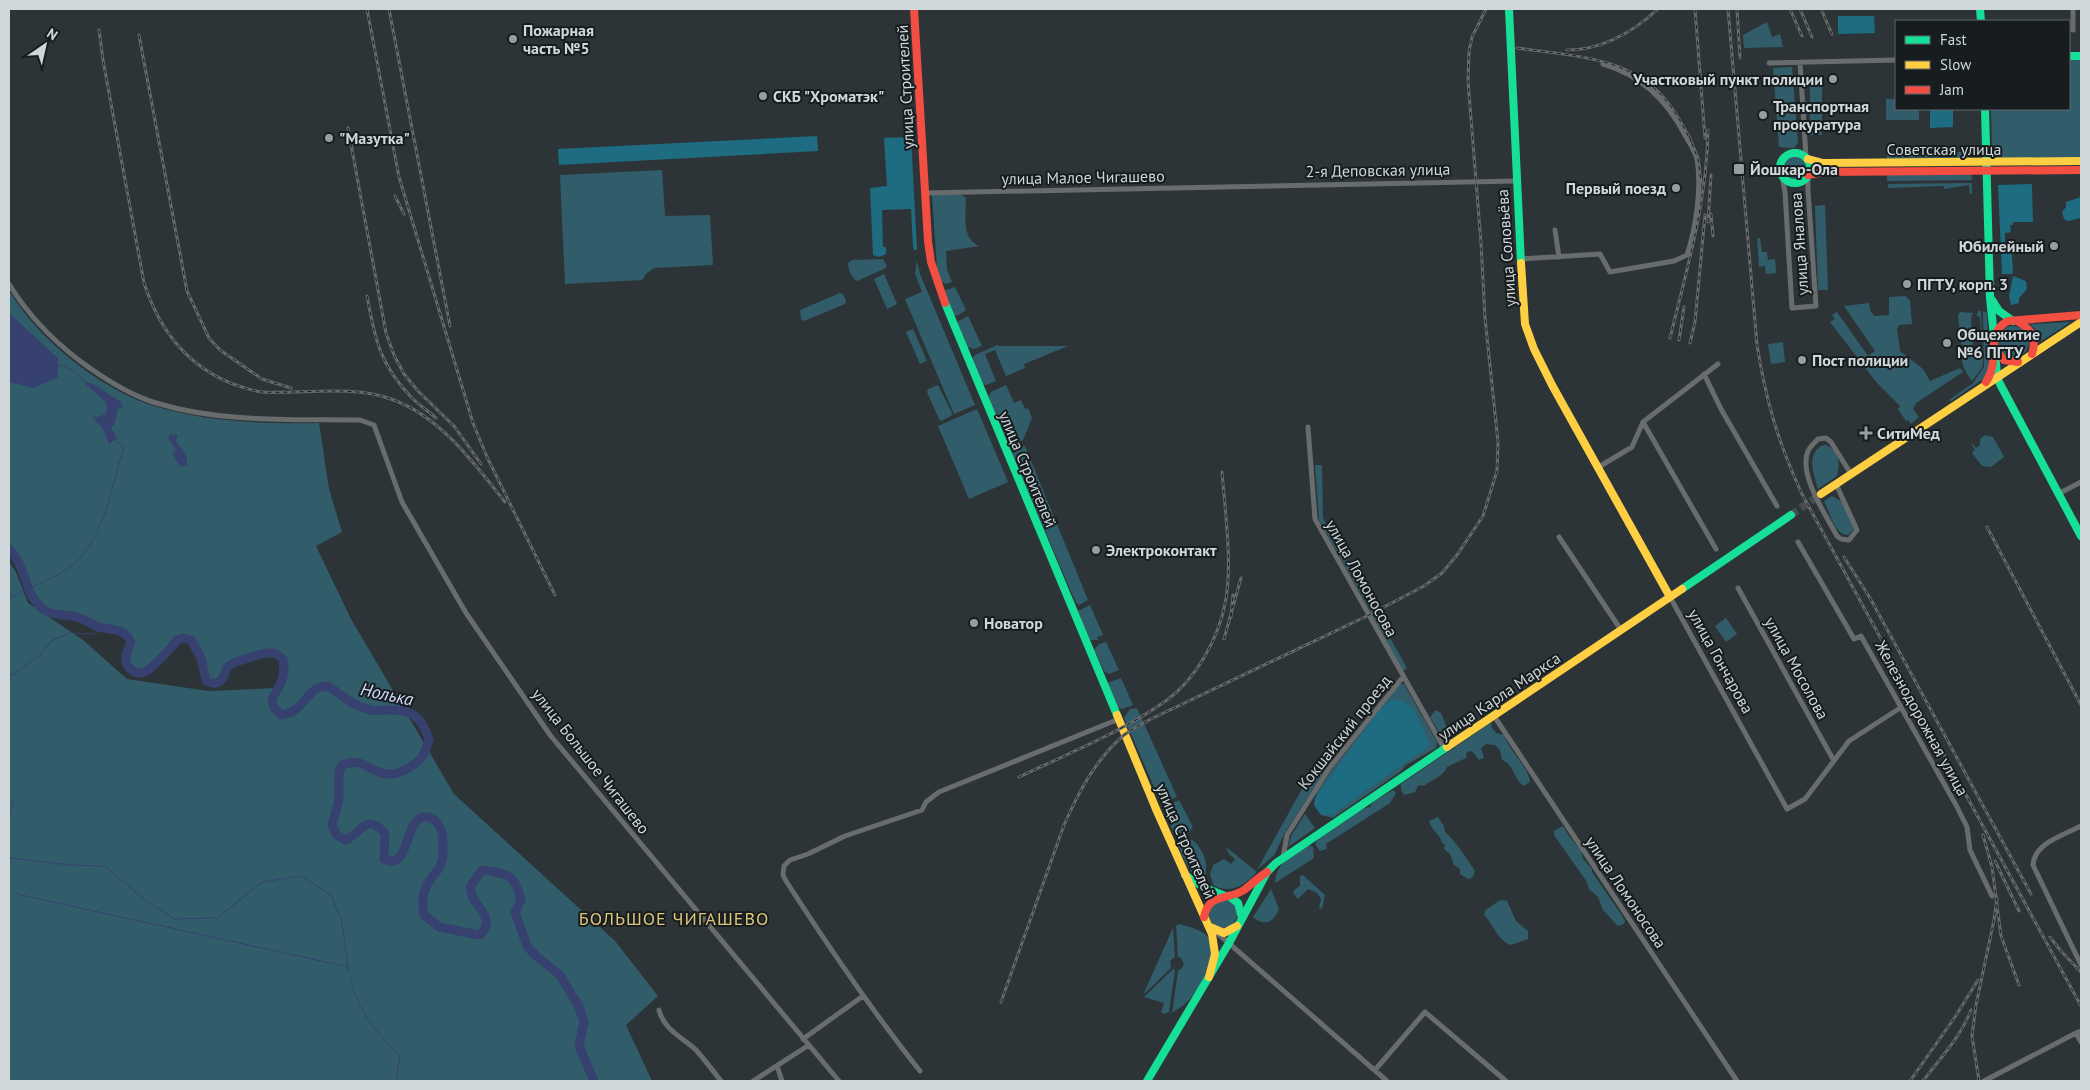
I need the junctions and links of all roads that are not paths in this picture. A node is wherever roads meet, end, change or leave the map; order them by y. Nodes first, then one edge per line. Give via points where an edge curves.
1 (914, 9) edge
2 (1509, 9) edge
3 (2073, 9) edge
4 (2073, 30) dead end
5 (1895, 60) edge
6 (1800, 62) junction
7 (1768, 63) dead end
8 (1603, 64) dead end
9 (1985, 110) edge
10 (1807, 158) junction
11 (2081, 161) edge
12 (1987, 166) junction
13 (2081, 170) edge
14 (1808, 175) junction
15 (1782, 176) junction
16 (1516, 181) junction
17 (1241, 185) joint
18 (925, 193) junction
19 (1555, 230) dead end
20 (1559, 257) junction
21 (1521, 259) junction
22 (9, 284) edge
23 (1990, 298) junction
24 (2081, 315) edge
25 (2015, 321) junction
26 (2081, 322) edge
27 (1994, 336) junction
28 (1994, 347) junction
29 (2032, 354) junction
30 (1996, 361) junction
31 (2021, 361) junction
32 (1718, 364) dead end
33 (1704, 374) junction
34 (1997, 376) junction
35 (1982, 387) junction
36 (1643, 422) junction
37 (1308, 427) dead end
38 (1597, 468) junction
39 (1851, 474) junction
40 (2081, 482) edge
41 (1836, 484) junction
42 (1821, 494) tunnel mouth
43 (2058, 494) junction
44 (1777, 506) dead end
45 (1791, 515) tunnel mouth
46 (2081, 536) edge
47 (1558, 537) dead end
48 (1798, 542) dead end
49 (1716, 549) dead end
50 (1738, 588) dead end
51 (1670, 597) junction
52 (1621, 630) junction
53 (1403, 677) junction
54 (1900, 708) junction
55 (1494, 716) junction
56 (1119, 719) junction
57 (1445, 750) junction
58 (1834, 761) junction
59 (2081, 826) edge
60 (1283, 858) junction
61 (1267, 872) junction
62 (1185, 875) junction
63 (1227, 896) junction
64 (1992, 896) dead end
65 (1204, 917) junction
66 (1240, 922) junction
67 (1211, 928) junction
68 (1229, 943) junction
69 (2081, 965) edge
70 (1209, 977) junction
71 (863, 996) junction
72 (659, 1010) dead end
73 (2079, 1032) edge
74 (803, 1039) junction
75 (2081, 1042) edge
76 (809, 1045) junction
77 (777, 1066) junction
78 (1375, 1070) junction
79 (920, 1071) dead end
80 (721, 1081) edge
81 (753, 1081) edge
82 (782, 1081) edge
83 (839, 1081) edge
84 (1146, 1081) edge
85 (1387, 1081) edge
86 (1506, 1081) edge
87 (1737, 1081) edge
88 (1984, 1081) edge

1 - 18 main road, улица Строителей
2 - 16 main road, улица Соловьёва
3 - 4 street
5 - 6 street
6 - 7 street
6 - 10 street
8 - 20 street via 1631,75 1649,87 1674,114 1696,156 1699,181 1694,226 1687,255 1674,261 1610,272 1600,254
9 - 12 main road
10 - 12 main road, Советская улица via 1823,164
10 - 14 main road
10 - 15 main road via 1795,153 1784,157 1780,166
11 - 12 main road, Советская улица
12 - 13 main road, Советская улица
12 - 14 main road, Советская улица
12 - 23 main road
14 - 15 main road via 1795,183
14 - 15 street, улица Яналова via 1816,306 1792,308
16 - 17 street, 2-я Деповская улица
16 - 21 main road, улица Соловьёва
17 - 18 street, улица Малое Чигашево
18 - 56 main road, улица Строителей via 931,262 940,292
19 - 20 street
20 - 21 street
21 - 38 main road, улица Соловьёва via 1525,324 1529,337
22 - 74 street, улица Большое Чигашево via 37,324 59,345 113,383 148,400 219,415 360,420 374,425 402,502 466,613 550,736
23 - 25 main road via 1999,311
23 - 27 main road
24 - 25 main road
25 - 27 main road via 2000,325
25 - 29 main road via 2024,324 2032,333
26 - 29 main road
27 - 28 main road
28 - 30 main road
28 - 31 main road via 2004,360
29 - 31 main road
30 - 34 main road
30 - 35 main road via 1990,378
31 - 34 main road
32 - 33 street
33 - 36 street
33 - 44 street
34 - 35 main road
34 - 43 main road
35 - 39 main road
36 - 38 street via 1632,447
36 - 49 street
37 - 53 street, улица Ломоносова via 1315,519
38 - 51 main road, улица Гончарова
39 - 41 main road
39 - 41 street via 1826,438 1818,439 1808,450 1806,465 1811,486 1836,536 1849,540 1857,530
40 - 43 street
41 - 42 main road
43 - 46 main road
45 - 51 main road, улица Карла Маркса
47 - 52 street
48 - 54 street, Железнодорожная улица via 1854,639 1861,636
50 - 58 street, улица Мосолова
51 - 52 main road, улица Карла Маркса
51 - 58 street, улица Гончарова via 1787,809 1805,800
52 - 55 main road, улица Карла Маркса
53 - 57 street, улица Ломоносова
53 - 60 street, Кокшайский проезд via 1330,767 1287,835
54 - 58 street via 1849,741
54 - 64 street, Железнодорожная улица via 1967,827 1970,850
55 - 57 main road, улица Карла Маркса
55 - 87 street, улица Ломоносова
56 - 62 main road, улица Строителей
56 - 71 street via 939,792 926,802 922,810 856,831 786,862 783,870 786,881
57 - 60 main road, улица Карла Маркса
59 - 69 street via 2042,847 2035,855 2033,865
60 - 61 main road, улица Карла Маркса
61 - 63 main road via 1241,892
61 - 66 main road, улица Карла Маркса
62 - 63 main road via 1203,887
62 - 65 main road, улица Строителей
63 - 65 main road via 1209,903
63 - 66 main road via 1238,903
65 - 67 main road
66 - 67 main road via 1234,930 1224,933
66 - 68 main road, улица Карла Маркса
67 - 68 street
67 - 70 main road via 1215,948
68 - 70 main road, улица Карла Маркса
68 - 78 street
70 - 84 main road
71 - 74 street
71 - 79 street
72 - 80 street via 661,1018 674,1033 695,1050
73 - 75 street
73 - 88 street
74 - 76 street, улица Большое Чигашево
76 - 77 street
76 - 83 street, улица Большое Чигашево
77 - 81 street
77 - 82 street
78 - 85 street
78 - 86 street via 1425,1012

